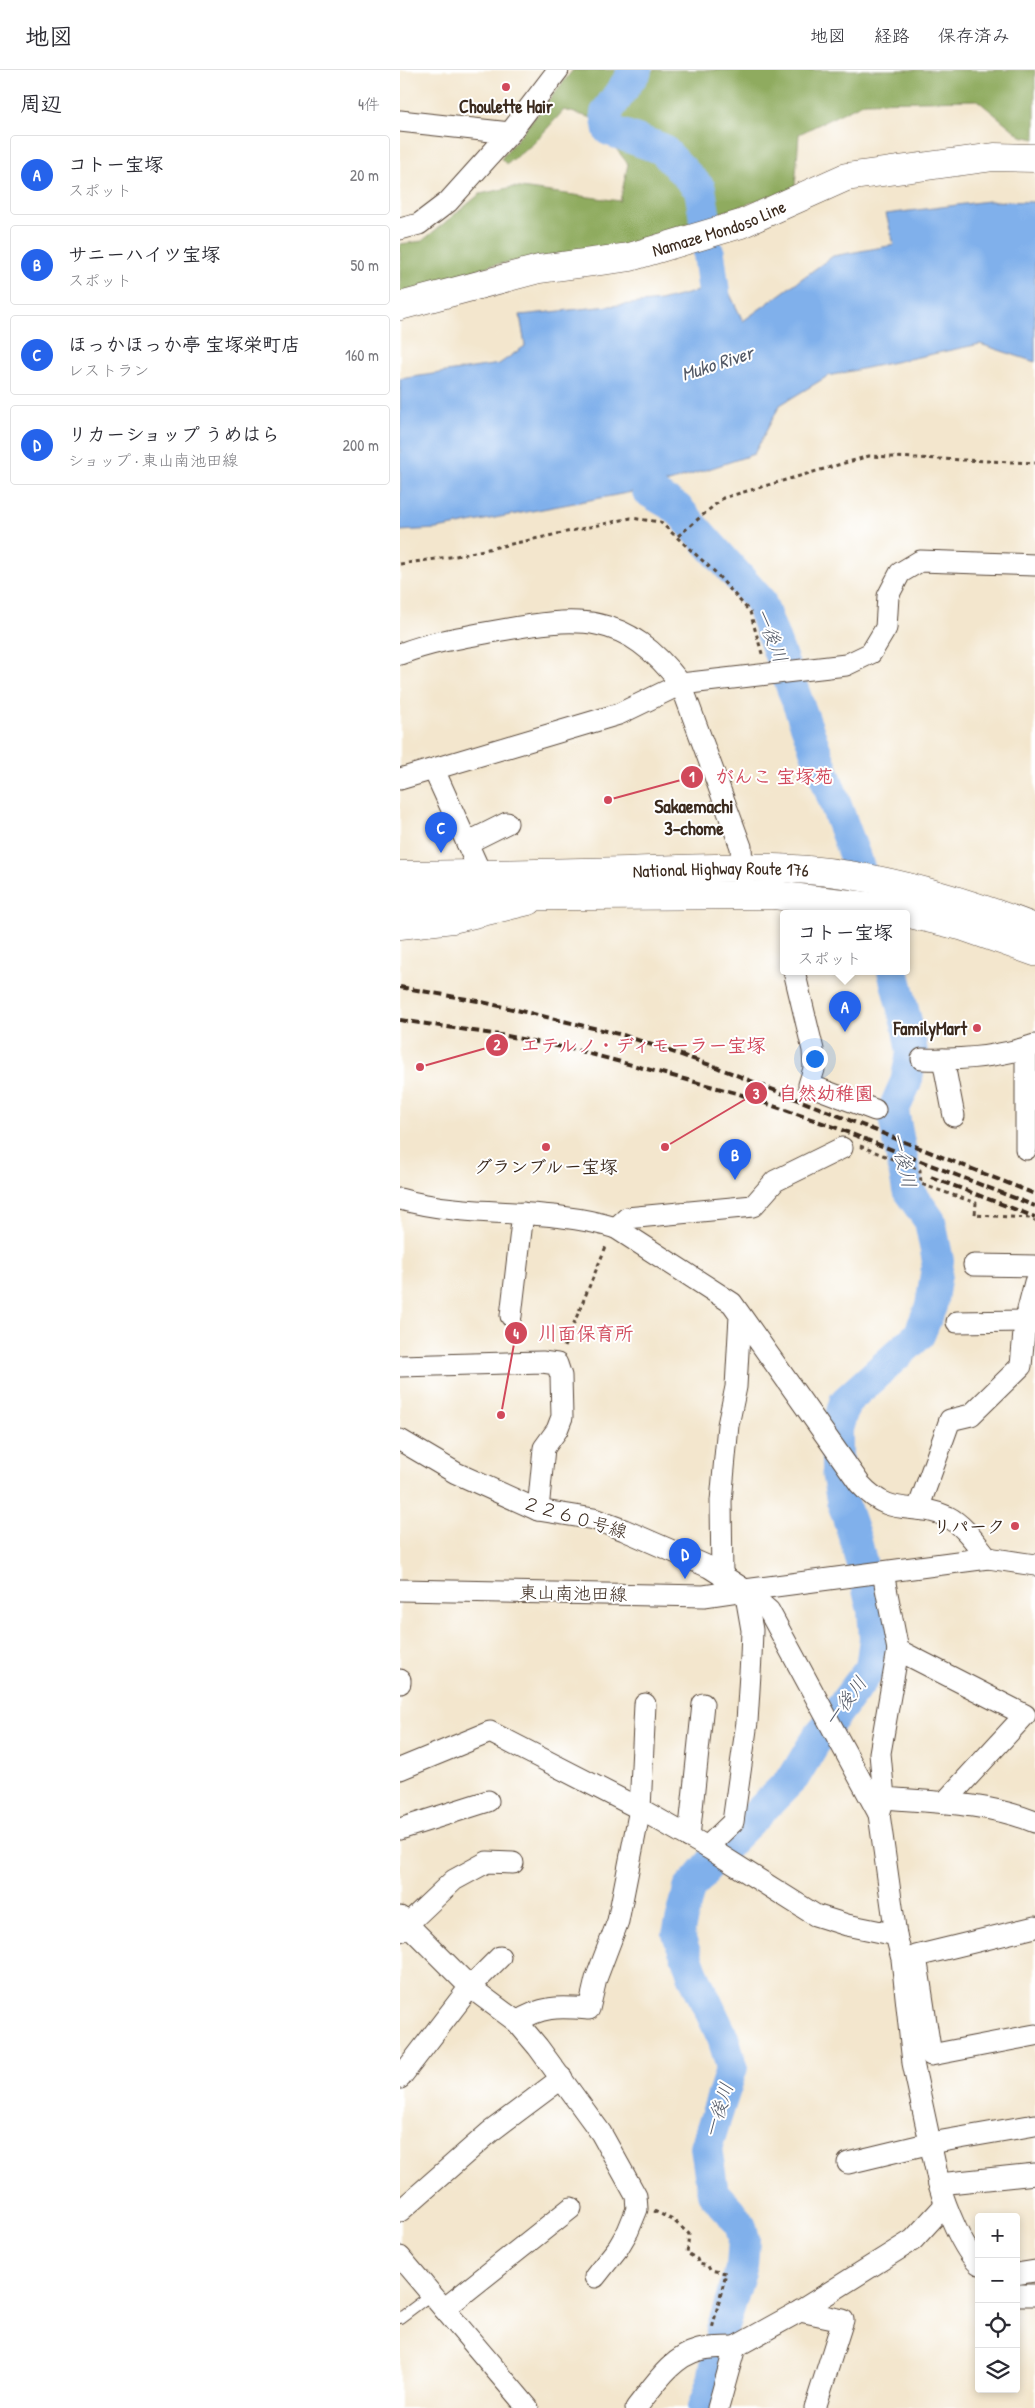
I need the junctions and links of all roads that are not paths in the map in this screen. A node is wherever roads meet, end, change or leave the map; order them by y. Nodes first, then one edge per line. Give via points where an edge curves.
1 (558, 70) edge
2 (400, 121) edge
3 (510, 132) junction
4 (1035, 158) edge
5 (400, 230) edge
6 (400, 306) edge
7 (1035, 565) edge
8 (400, 654) edge
9 (682, 684) junction
10 (434, 770) junction
11 (400, 779) edge
12 (507, 823) dead end
13 (467, 843) junction
14 (742, 867) junction
15 (481, 874) junction
16 (400, 875) edge
17 (743, 894) junction
18 (558, 895) junction
19 (400, 897) edge
20 (805, 905) edge
21 (889, 910) edge
22 (910, 915) edge
23 (400, 925) edge
24 (1035, 928) edge
25 (1035, 952) edge
26 (795, 975) edge
27 (1031, 1046) edge
28 (875, 1110) dead end
29 (954, 1116) dead end
30 (842, 1148) road end
31 (1026, 1149) dead end
32 (400, 1199) edge
33 (523, 1213) junction
34 (616, 1228) junction
35 (974, 1265) dead end
36 (1035, 1266) edge
37 (1035, 1282) edge
38 (512, 1316) dead end
39 (740, 1316) junction
40 (957, 1322) dead end
41 (1030, 1322) edge
42 (400, 1366) edge
43 (400, 1440) edge
44 (918, 1509) junction
45 (538, 1510) junction
46 (988, 1558) junction
47 (1035, 1565) edge
48 (871, 1574) junction
49 (722, 1576) junction
50 (400, 1590) edge
51 (745, 1590) junction
52 (898, 1650) junction
53 (645, 1704) dead end
54 (703, 1704) dead end
55 (400, 1769) edge
56 (488, 1801) dead end
57 (944, 1803) junction
58 (881, 1806) junction
59 (640, 1809) junction
60 (1035, 1822) edge
61 (400, 1829) edge
62 (708, 1848) junction
63 (513, 1863) dead end
64 (403, 1924) edge
65 (1035, 1927) edge
66 (896, 1935) junction
67 (500, 1957) dead end
68 (909, 1957) junction
69 (470, 1987) junction
70 (517, 2022) junction
71 (1035, 2035) edge
72 (400, 2078) edge
73 (562, 2078) junction
74 (1035, 2125) edge
75 (931, 2143) junction
76 (848, 2163) dead end
77 (1035, 2174) edge
78 (939, 2184) junction
79 (945, 2205) junction
80 (570, 2208) dead end
81 (400, 2211) edge
82 (400, 2257) edge
83 (975, 2260) edge
84 (1035, 2272) edge
85 (1020, 2274) edge
86 (595, 2277) dead end
87 (1020, 2295) edge
88 (1035, 2295) edge
89 (438, 2302) junction
90 (800, 2311) junction
91 (400, 2318) edge
92 (734, 2347) junction
93 (528, 2408) edge
94 (636, 2408) edge
95 (718, 2408) edge
96 (815, 2408) edge

1 - 3 street
2 - 3 street
3 - 5 street via 448,202 419,224
4 - 6 main road, Namaze Mondoso Line via 994,157 846,177 741,224 648,251 539,270
7 - 9 street via 920,561 900,573 888,596 886,628 872,653 846,665
8 - 9 street via 427,644 569,620 597,624 643,643
9 - 10 street via 619,714
9 - 14 street via 741,847
10 - 11 street
10 - 13 street
12 - 13 street
13 - 15 street
14 - 15 main road, National Highway Route 176
14 - 17 street
14 - 24 main road, National Highway Route 176 via 862,877 988,909
15 - 16 main road, National Highway Route 176
17 - 18 main road, National Highway Route 176
17 - 20 main road, National Highway Route 176
18 - 19 main road, National Highway Route 176
18 - 23 main road via 454,919
20 - 21 main road, National Highway Route 176 via 871,906
22 - 25 main road, National Highway Route 176 via 964,927
26 - 28 street via 813,1050 814,1069 809,1085
27 - 29 street via 987,1055 933,1059
27 - 31 street
30 - 34 street via 775,1181 753,1206 627,1218
32 - 33 street via 462,1210
33 - 34 street via 590,1220
33 - 38 street
34 - 39 street via 732,1303
35 - 36 street
37 - 41 street
39 - 44 street via 860,1484 876,1500 897,1508
39 - 49 street via 736,1387 728,1425 721,1501
40 - 41 street
41 - 44 street via 1021,1366 971,1415 950,1420
42 - 45 street via 557,1364 561,1376 562,1417 544,1448
43 - 45 street, ２２６０号線 via 456,1473
44 - 46 street via 948,1517
45 - 49 street, ２２６０号線 via 594,1519 709,1567
46 - 47 street
46 - 48 street
48 - 51 street
48 - 52 street
49 - 51 street, ２２６０号線
50 - 51 street, 東山南池田線 via 704,1596
51 - 58 street, ２２６０号線 via 769,1611 835,1734
51 - 62 street via 752,1630 751,1656 747,1722 733,1822
52 - 57 street via 1025,1715
52 - 58 street via 880,1753
53 - 59 street
54 - 62 street
55 - 59 street via 490,1732
56 - 61 street
57 - 58 street
57 - 60 street via 997,1810
58 - 66 street
59 - 62 street
59 - 70 street via 618,1921 588,2009 556,2007 529,2014
62 - 66 street via 815,1915
63 - 64 street via 487,1862 454,1880
64 - 69 street
65 - 68 street
66 - 68 street
67 - 69 street
68 - 71 street via 931,2055
68 - 75 street via 913,2063
69 - 70 street
69 - 72 street
70 - 73 street
73 - 81 street via 490,2132
73 - 86 street via 601,2132 638,2202 628,2231
74 - 75 street
75 - 76 street
75 - 78 street
77 - 78 street
78 - 79 street
79 - 83 street
79 - 90 street via 913,2240
80 - 89 street
82 - 89 street
84 - 85 street
87 - 88 street
89 - 91 lane
89 - 93 street
90 - 92 street
90 - 96 street via 843,2320
92 - 94 street via 690,2353 674,2363
92 - 95 street

